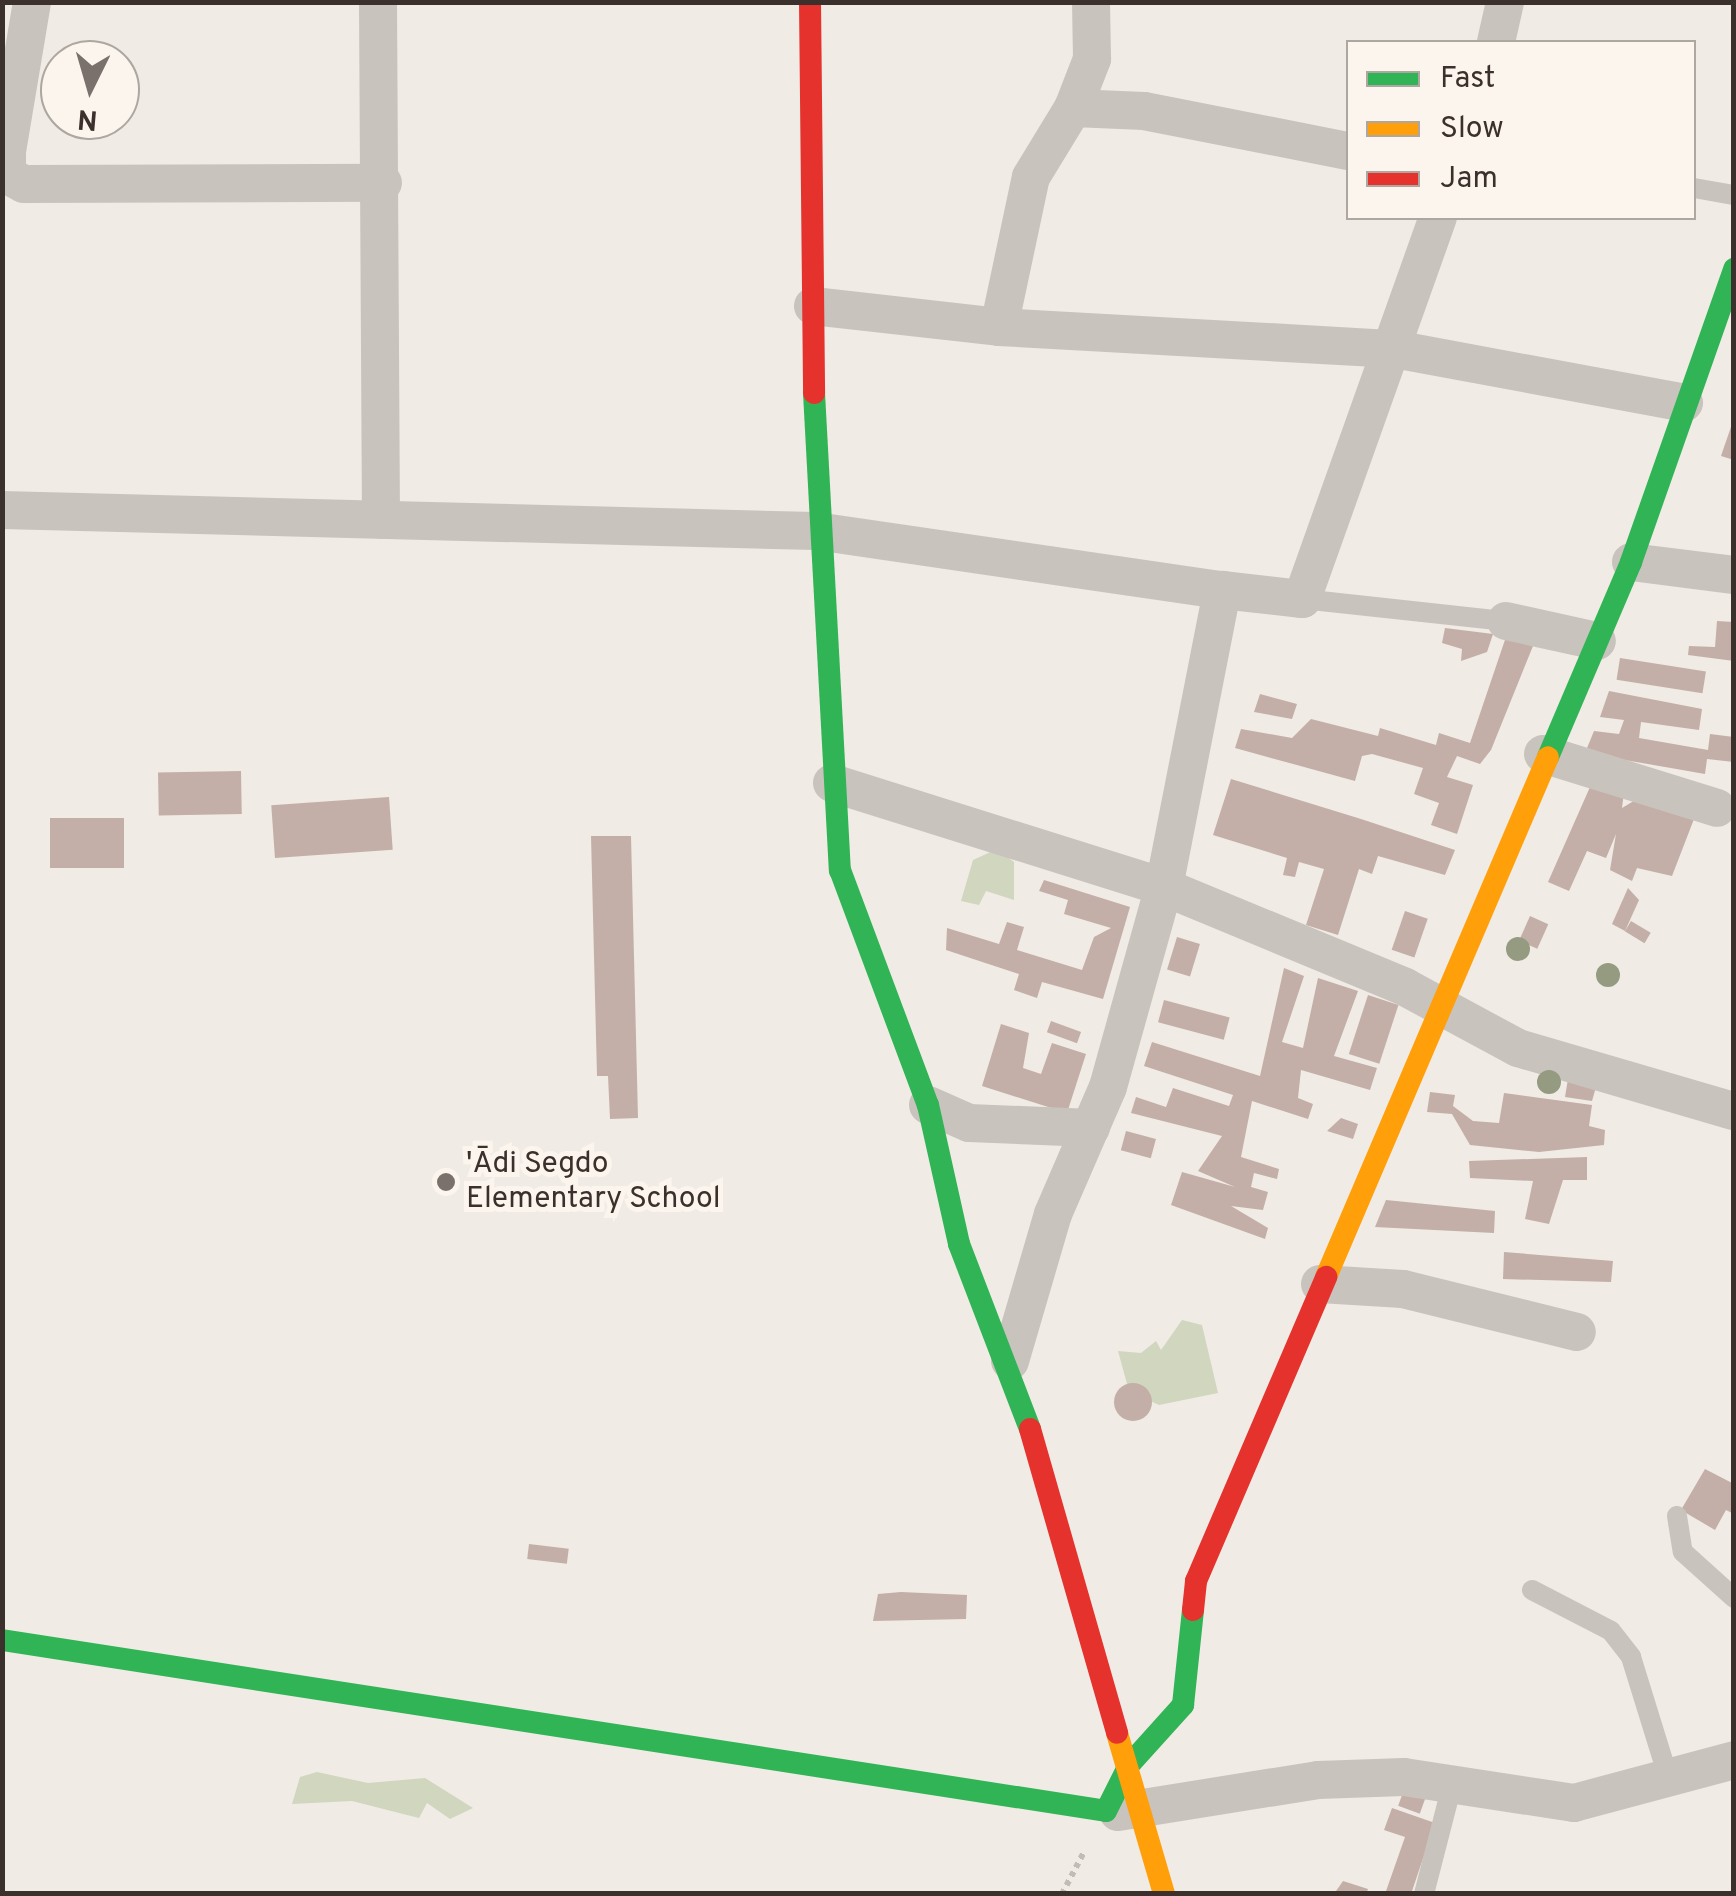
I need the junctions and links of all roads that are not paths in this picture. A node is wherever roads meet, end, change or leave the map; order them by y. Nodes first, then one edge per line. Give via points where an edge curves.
1 (32, 2) edge
2 (378, 2) edge
3 (810, 2) edge
4 (1091, 2) edge
5 (1505, 2) edge
6 (1496, 40) edge
7 (1074, 108) junction
8 (1346, 151) edge
9 (382, 184) junction
10 (1696, 188) edge
11 (1734, 195) edge
12 (1437, 220) edge
13 (1734, 269) edge
14 (814, 306) junction
15 (999, 327) junction
16 (1394, 350) junction
17 (1684, 403) junction
18 (2, 510) edge
19 (381, 520) junction
20 (816, 531) junction
21 (1631, 562) junction
22 (1734, 575) edge
23 (1222, 590) junction
24 (1302, 599) junction
25 (1506, 621) joint
26 (1597, 641) junction
27 (1544, 754) junction
28 (832, 783) junction
29 (1725, 816) edge
30 (1164, 887) junction
31 (1436, 1006) junction
32 (928, 1105) junction
33 (1734, 1110) edge
34 (1091, 1128) junction
35 (1320, 1284) junction
36 (1577, 1332) dead end
37 (1010, 1361) junction
38 (1677, 1516) dead end
39 (1532, 1590) dead end
40 (1734, 1598) edge
41 (2, 1640) edge
42 (1734, 1760) edge
43 (1129, 1765) junction
44 (1669, 1780) junction
45 (1451, 1789) junction
46 (1124, 1812) junction
47 (1164, 1894) edge
48 (1424, 1894) edge

1 - 9 street via 7,152 7,175 24,184
2 - 9 street
3 - 14 street
4 - 7 street via 1092,58
5 - 6 street
7 - 8 street via 1144,112
7 - 15 street via 1031,177
9 - 19 street
10 - 11 lane
12 - 16 street
13 - 17 street
14 - 15 street
14 - 20 street
15 - 16 street
16 - 17 street
16 - 24 street
17 - 21 street
18 - 19 street
19 - 20 street
20 - 23 street
20 - 28 street
21 - 22 street
21 - 26 street
23 - 24 street
23 - 30 street
24 - 25 lane
25 - 26 street
26 - 27 street
27 - 29 street
27 - 31 street
28 - 30 street
28 - 32 street via 851,910
30 - 31 street
30 - 34 street
31 - 33 street via 1518,1048
31 - 35 street
32 - 34 street via 969,1124
32 - 37 street via 959,1244
34 - 37 street via 1053,1214
35 - 36 street via 1438,1296
35 - 43 street via 1196,1581 1183,1705
37 - 43 street
38 - 40 lane via 1683,1552
39 - 44 lane via 1611,1631 1631,1657
41 - 46 street
42 - 44 street
43 - 46 street
43 - 46 street
44 - 45 street via 1574,1804
45 - 46 street via 1404,1777 1318,1780
45 - 48 lane
46 - 47 street

